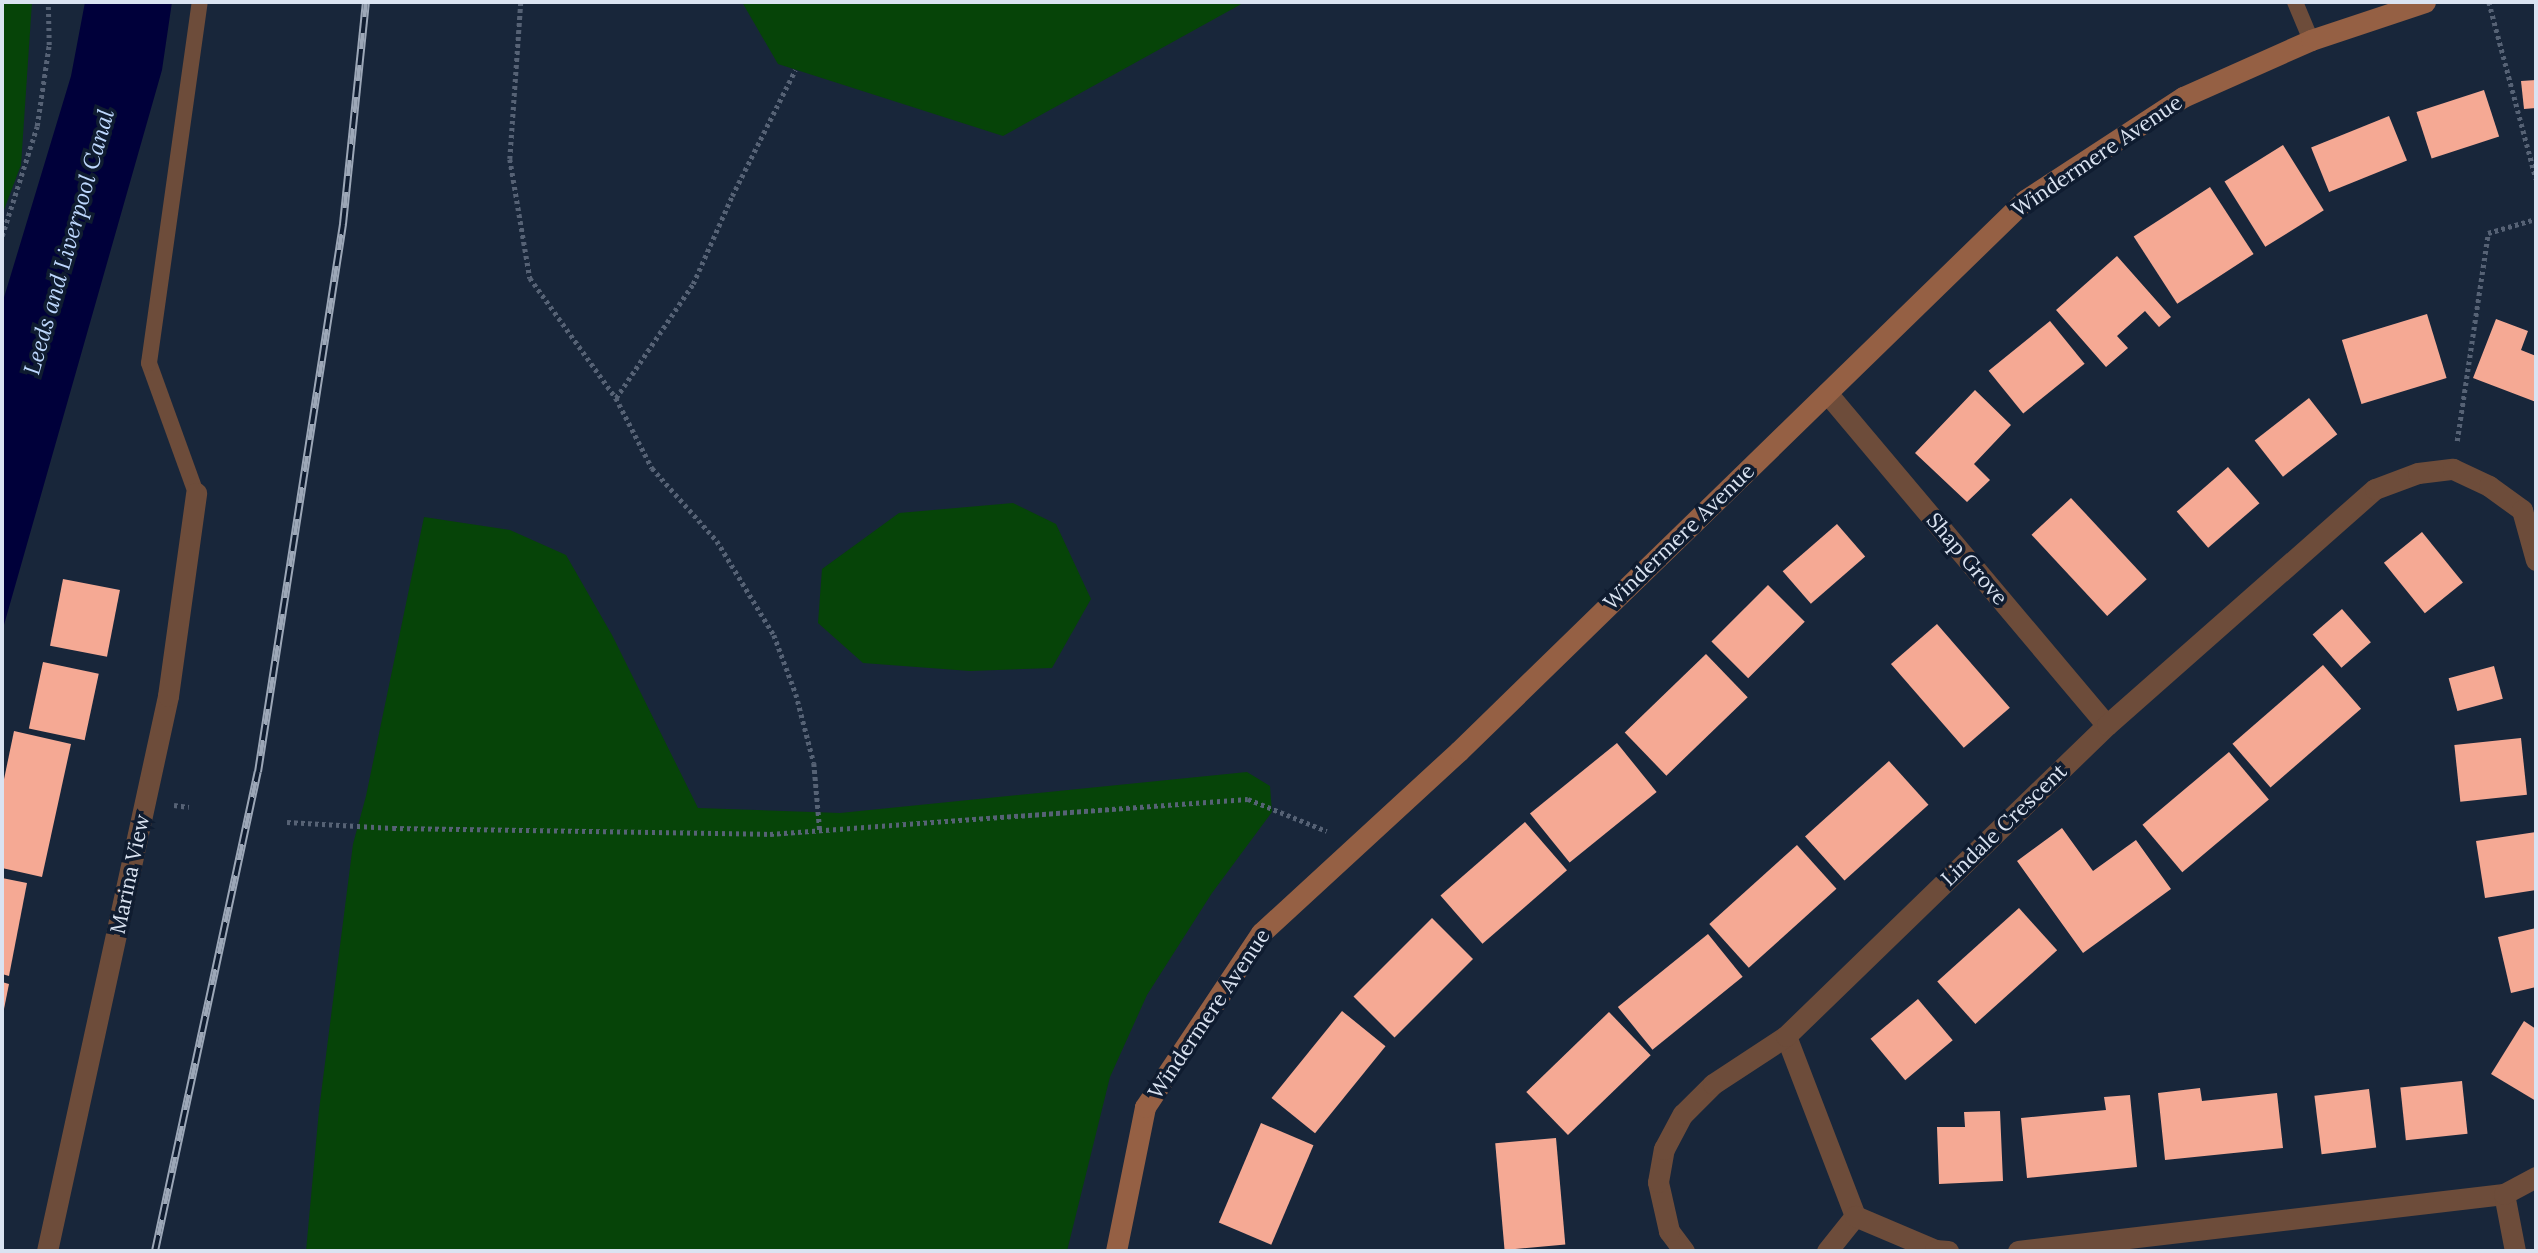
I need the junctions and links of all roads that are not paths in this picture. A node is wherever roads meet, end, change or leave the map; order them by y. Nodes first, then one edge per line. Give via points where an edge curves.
1 (200, 2) edge
2 (2295, 2) edge
3 (2425, 2) edge
4 (2311, 40) junction
5 (1827, 393) junction
6 (196, 493) joint
7 (2536, 560) edge
8 (2107, 725) junction
9 (1786, 1036) junction
10 (2536, 1177) edge
11 (2504, 1194) junction
12 (1855, 1216) junction
13 (47, 1251) edge
14 (1116, 1251) edge
15 (1684, 1251) edge
16 (1827, 1251) edge
17 (1948, 1251) edge
18 (2018, 1251) edge
19 (2515, 1251) edge

1 - 6 lane via 149,363
2 - 4 lane
3 - 4 street, Windermere Avenue
4 - 5 street, Windermere Avenue via 2183,97 2025,200
5 - 8 street, Shap Grove
5 - 14 street, Windermere Avenue via 1459,751 1261,933 1145,1107
6 - 13 street, Marina View via 168,696
7 - 8 street, Lindale Crescent via 2522,510 2489,486 2453,470 2418,472 2375,489
8 - 9 street, Lindale Crescent
9 - 12 street
9 - 15 street, Lindale Crescent via 1713,1084 1683,1114 1664,1149 1658,1182 1669,1231
10 - 11 street
11 - 18 street
11 - 19 street
12 - 16 street
12 - 17 street via 1935,1250

